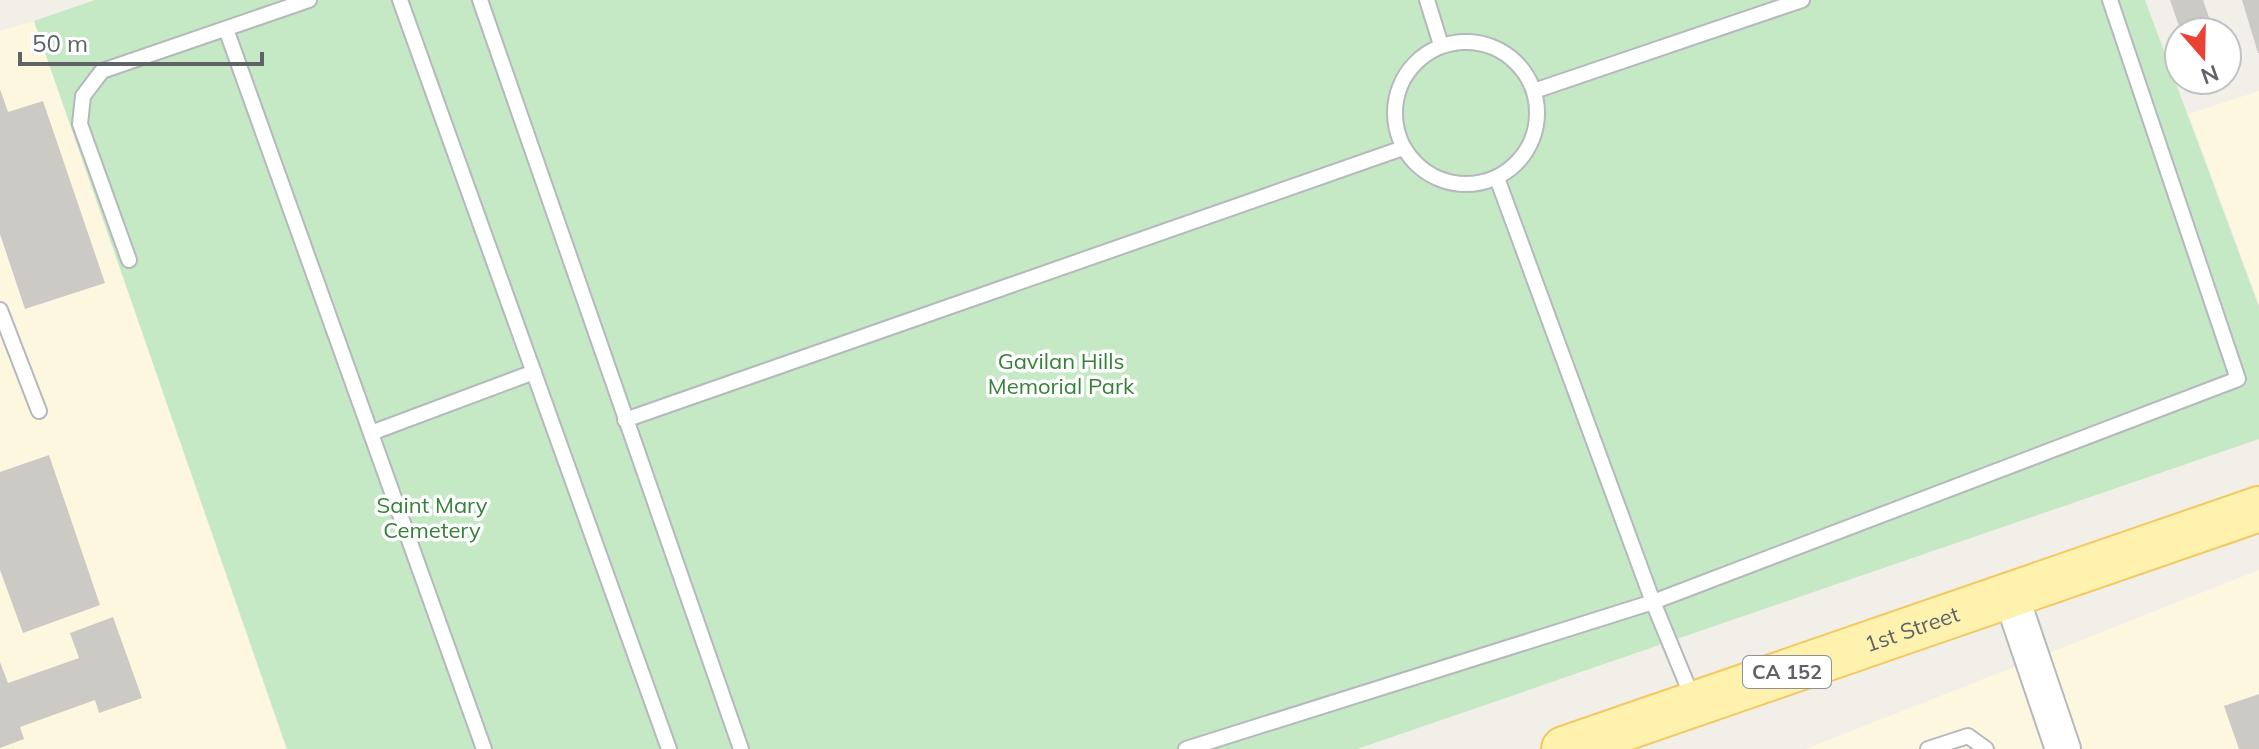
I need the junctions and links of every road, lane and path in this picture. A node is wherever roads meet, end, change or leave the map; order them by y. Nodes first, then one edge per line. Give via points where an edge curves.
1 (309, 0) edge
2 (400, 0) edge
3 (480, 0) edge
4 (1427, 0) edge
5 (1802, 0) edge
6 (2110, 0) edge
7 (226, 29) junction
8 (1441, 45) junction
9 (1534, 91) junction
10 (1403, 148) junction
11 (1497, 178) junction
12 (129, 260) dead end
13 (0, 310) edge
14 (534, 372) junction
15 (39, 411) dead end
16 (625, 420) junction
17 (371, 433) junction
18 (2259, 509) edge
19 (2011, 596) junction
20 (1653, 602) junction
21 (1695, 703) junction
22 (484, 749) edge
23 (669, 749) edge
24 (741, 749) edge
25 (1186, 749) edge
26 (1564, 749) edge
27 (1928, 749) edge
28 (1986, 749) edge
29 (2063, 749) edge

1 - 7 lane
2 - 14 lane
3 - 16 lane
4 - 8 lane
5 - 9 lane
6 - 20 lane via 2238,379
7 - 12 lane via 102,71 83,96 80,124
7 - 17 lane
8 - 9 lane via 1466,41 1491,46 1512,58
8 - 10 lane via 1404,76 1395,99 1395,124
9 - 11 lane via 1538,116 1533,140 1519,161
10 - 11 lane via 1425,172 1448,182 1473,184
10 - 16 lane
11 - 20 lane
13 - 15 lane
14 - 17 lane
14 - 23 lane
16 - 24 lane
17 - 22 lane
18 - 19 main road, 1st Street / CA 152
19 - 21 main road, 1st Street / CA 152
19 - 29 street
20 - 21 lane
20 - 25 lane
21 - 26 main road, 1st Street / CA 152
27 - 28 lane via 1968,736

